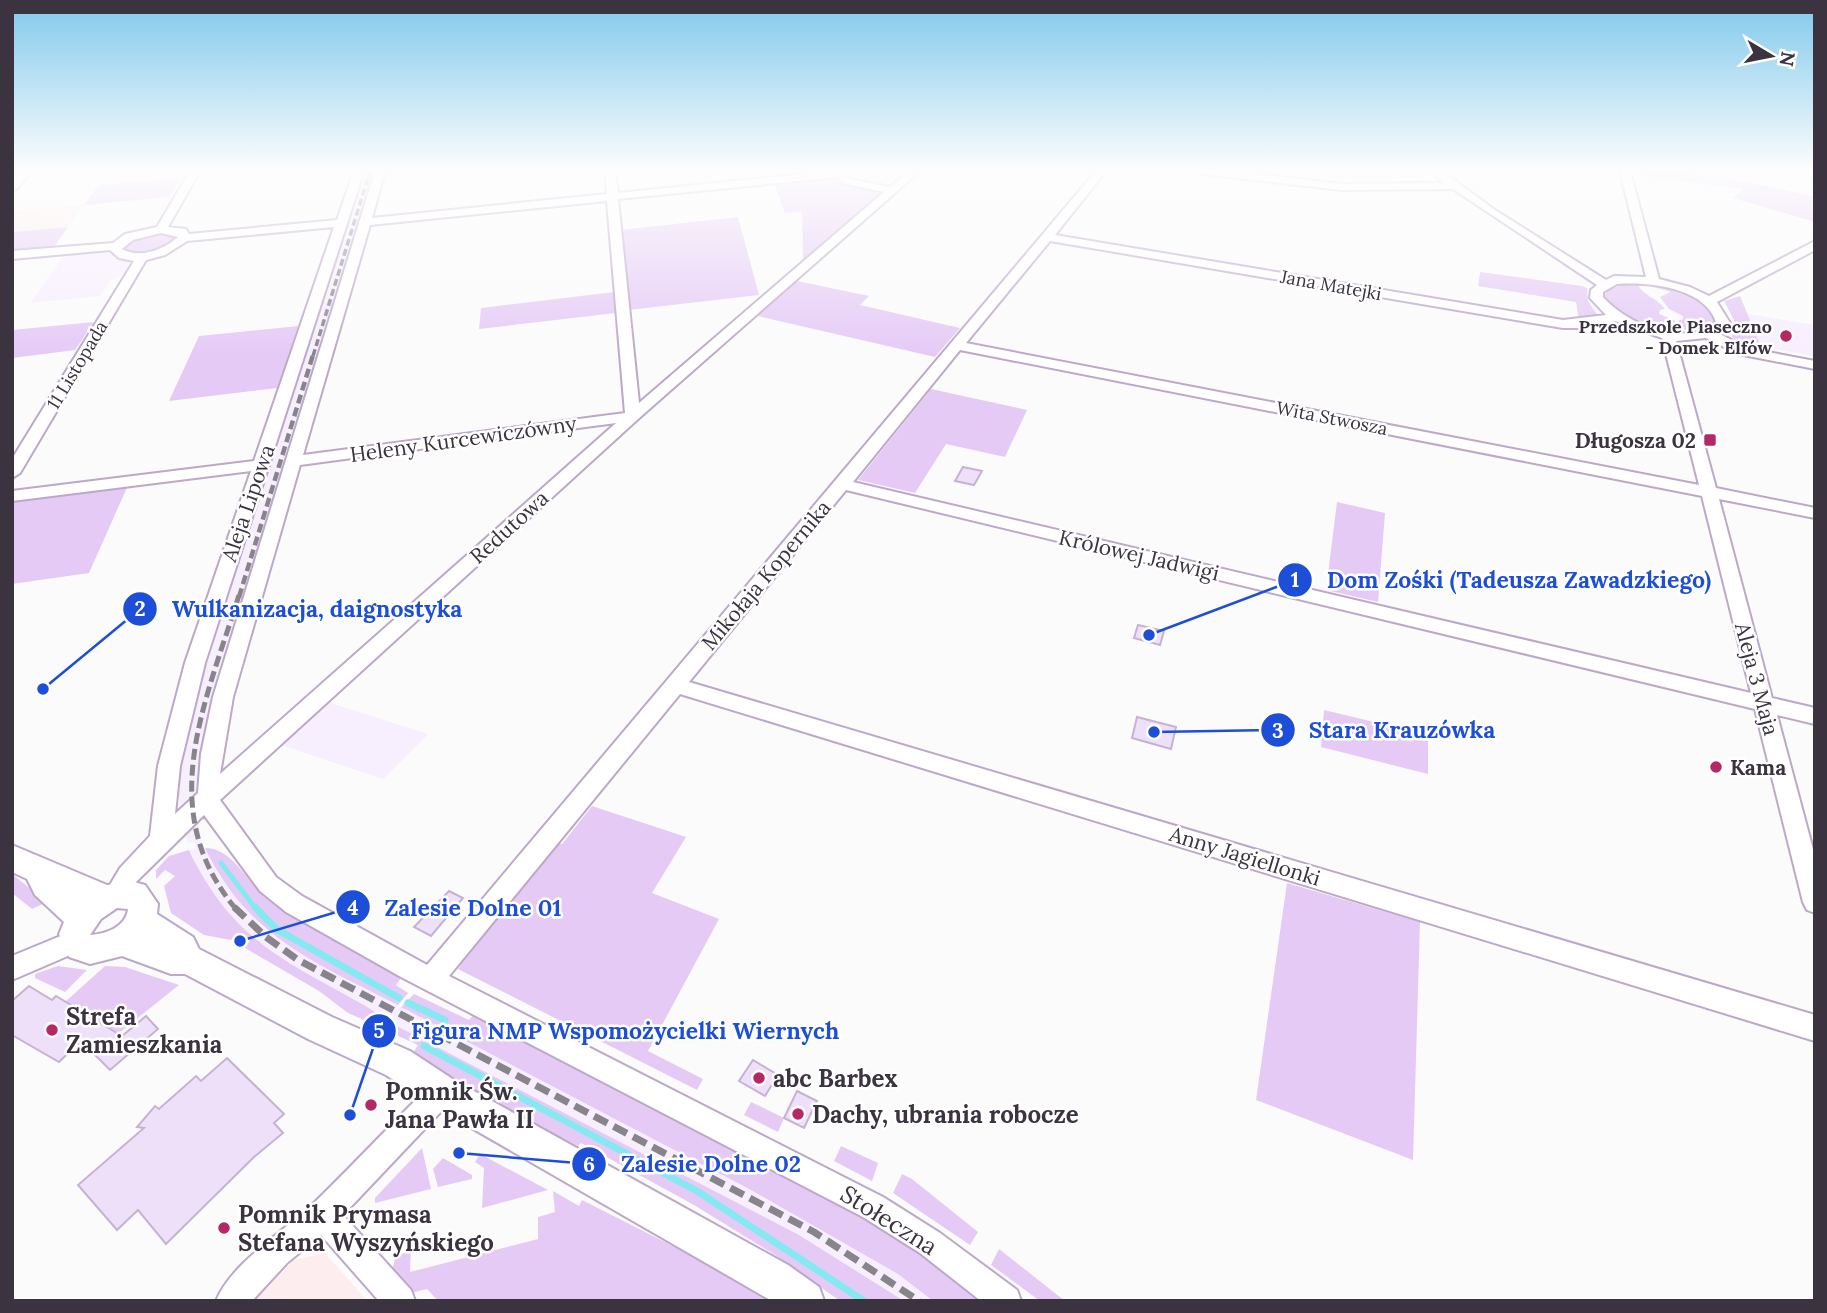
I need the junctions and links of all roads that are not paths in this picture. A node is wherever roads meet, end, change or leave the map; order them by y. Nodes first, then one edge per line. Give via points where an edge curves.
1 (143, 232) edge
2 (182, 232) edge
3 (244, 232) edge
4 (338, 232) edge
5 (362, 232) edge
6 (615, 232) edge
7 (844, 232) edge
8 (1051, 232) edge
9 (1525, 232) edge
10 (1641, 232) edge
11 (1047, 237) junction
12 (184, 238) junction
13 (1815, 245) edge
14 (116, 246) junction
15 (12, 256) edge
16 (142, 257) junction
17 (1653, 280) junction
18 (1604, 284) junction
19 (1709, 301) junction
20 (1615, 317) junction
21 (1709, 334) junction
22 (1668, 335) junction
23 (956, 345) junction
24 (1815, 365) edge
25 (633, 416) junction
26 (293, 461) junction
27 (261, 465) junction
28 (12, 473) edge
29 (842, 484) junction
30 (1708, 491) junction
31 (12, 496) edge
32 (1815, 513) edge
33 (675, 685) junction
34 (1763, 704) junction
35 (1815, 716) edge
36 (209, 796) junction
37 (161, 840) junction
38 (12, 858) edge
39 (1815, 902) edge
40 (94, 914) junction
41 (130, 931) junction
42 (14, 963) edge
43 (431, 979) junction
44 (1815, 1028) edge
45 (442, 1091) junction
46 (323, 1215) junction
47 (231, 1301) edge
48 (400, 1301) edge
49 (805, 1301) edge
50 (1006, 1301) edge

1 - 14 street
2 - 12 street
3 - 12 street
4 - 27 street, Aleja Lipowa
5 - 26 street, Aleja Lipowa
6 - 25 street
7 - 25 street, Redutowa
8 - 11 street, Mikołaja Kopernika
9 - 18 street
10 - 17 street
11 - 20 street, Jana Matejki via 1563,324
11 - 23 street, Mikołaja Kopernika
12 - 16 street via 170,249
13 - 19 street
14 - 15 street
14 - 16 street via 121,255
16 - 28 street, 11 Listopada
17 - 18 street
17 - 19 street
18 - 20 street via 1597,290 1597,298
19 - 21 street via 1723,323
20 - 22 street
21 - 22 street
21 - 24 street via 1743,351
22 - 30 street, Aleja 3 Maja
23 - 29 street, Mikołaja Kopernika
23 - 30 street, Wita Stwosza
25 - 26 street, Heleny Kurcewiczówny
25 - 36 street, Redutowa
26 - 36 street, Aleja Lipowa via 223,697
27 - 31 street
27 - 37 street, Aleja Lipowa via 192,674 169,766
29 - 33 street, Mikołaja Kopernika
29 - 34 street, Królowej Jadwigi
30 - 32 street, Wita Stwosza
30 - 34 street, Aleja 3 Maja
33 - 43 street, Mikołaja Kopernika
33 - 44 street, Anny Jagiellonki
34 - 35 street, Królowej Jadwigi
34 - 39 street, Aleja 3 Maja
36 - 37 street, Redutowa
36 - 43 street, Stołeczna via 212,809 275,891
37 - 40 street, Redutowa
38 - 40 street via 40,874 45,886
40 - 41 street via 88,950 97,950
40 - 41 street via 126,894 140,899 144,911
40 - 42 street
41 - 45 street via 171,959 188,959 398,1063
43 - 50 street, Stołeczna via 873,1207
45 - 46 street
45 - 49 street via 774,1279
46 - 47 street via 277,1253
46 - 48 street

